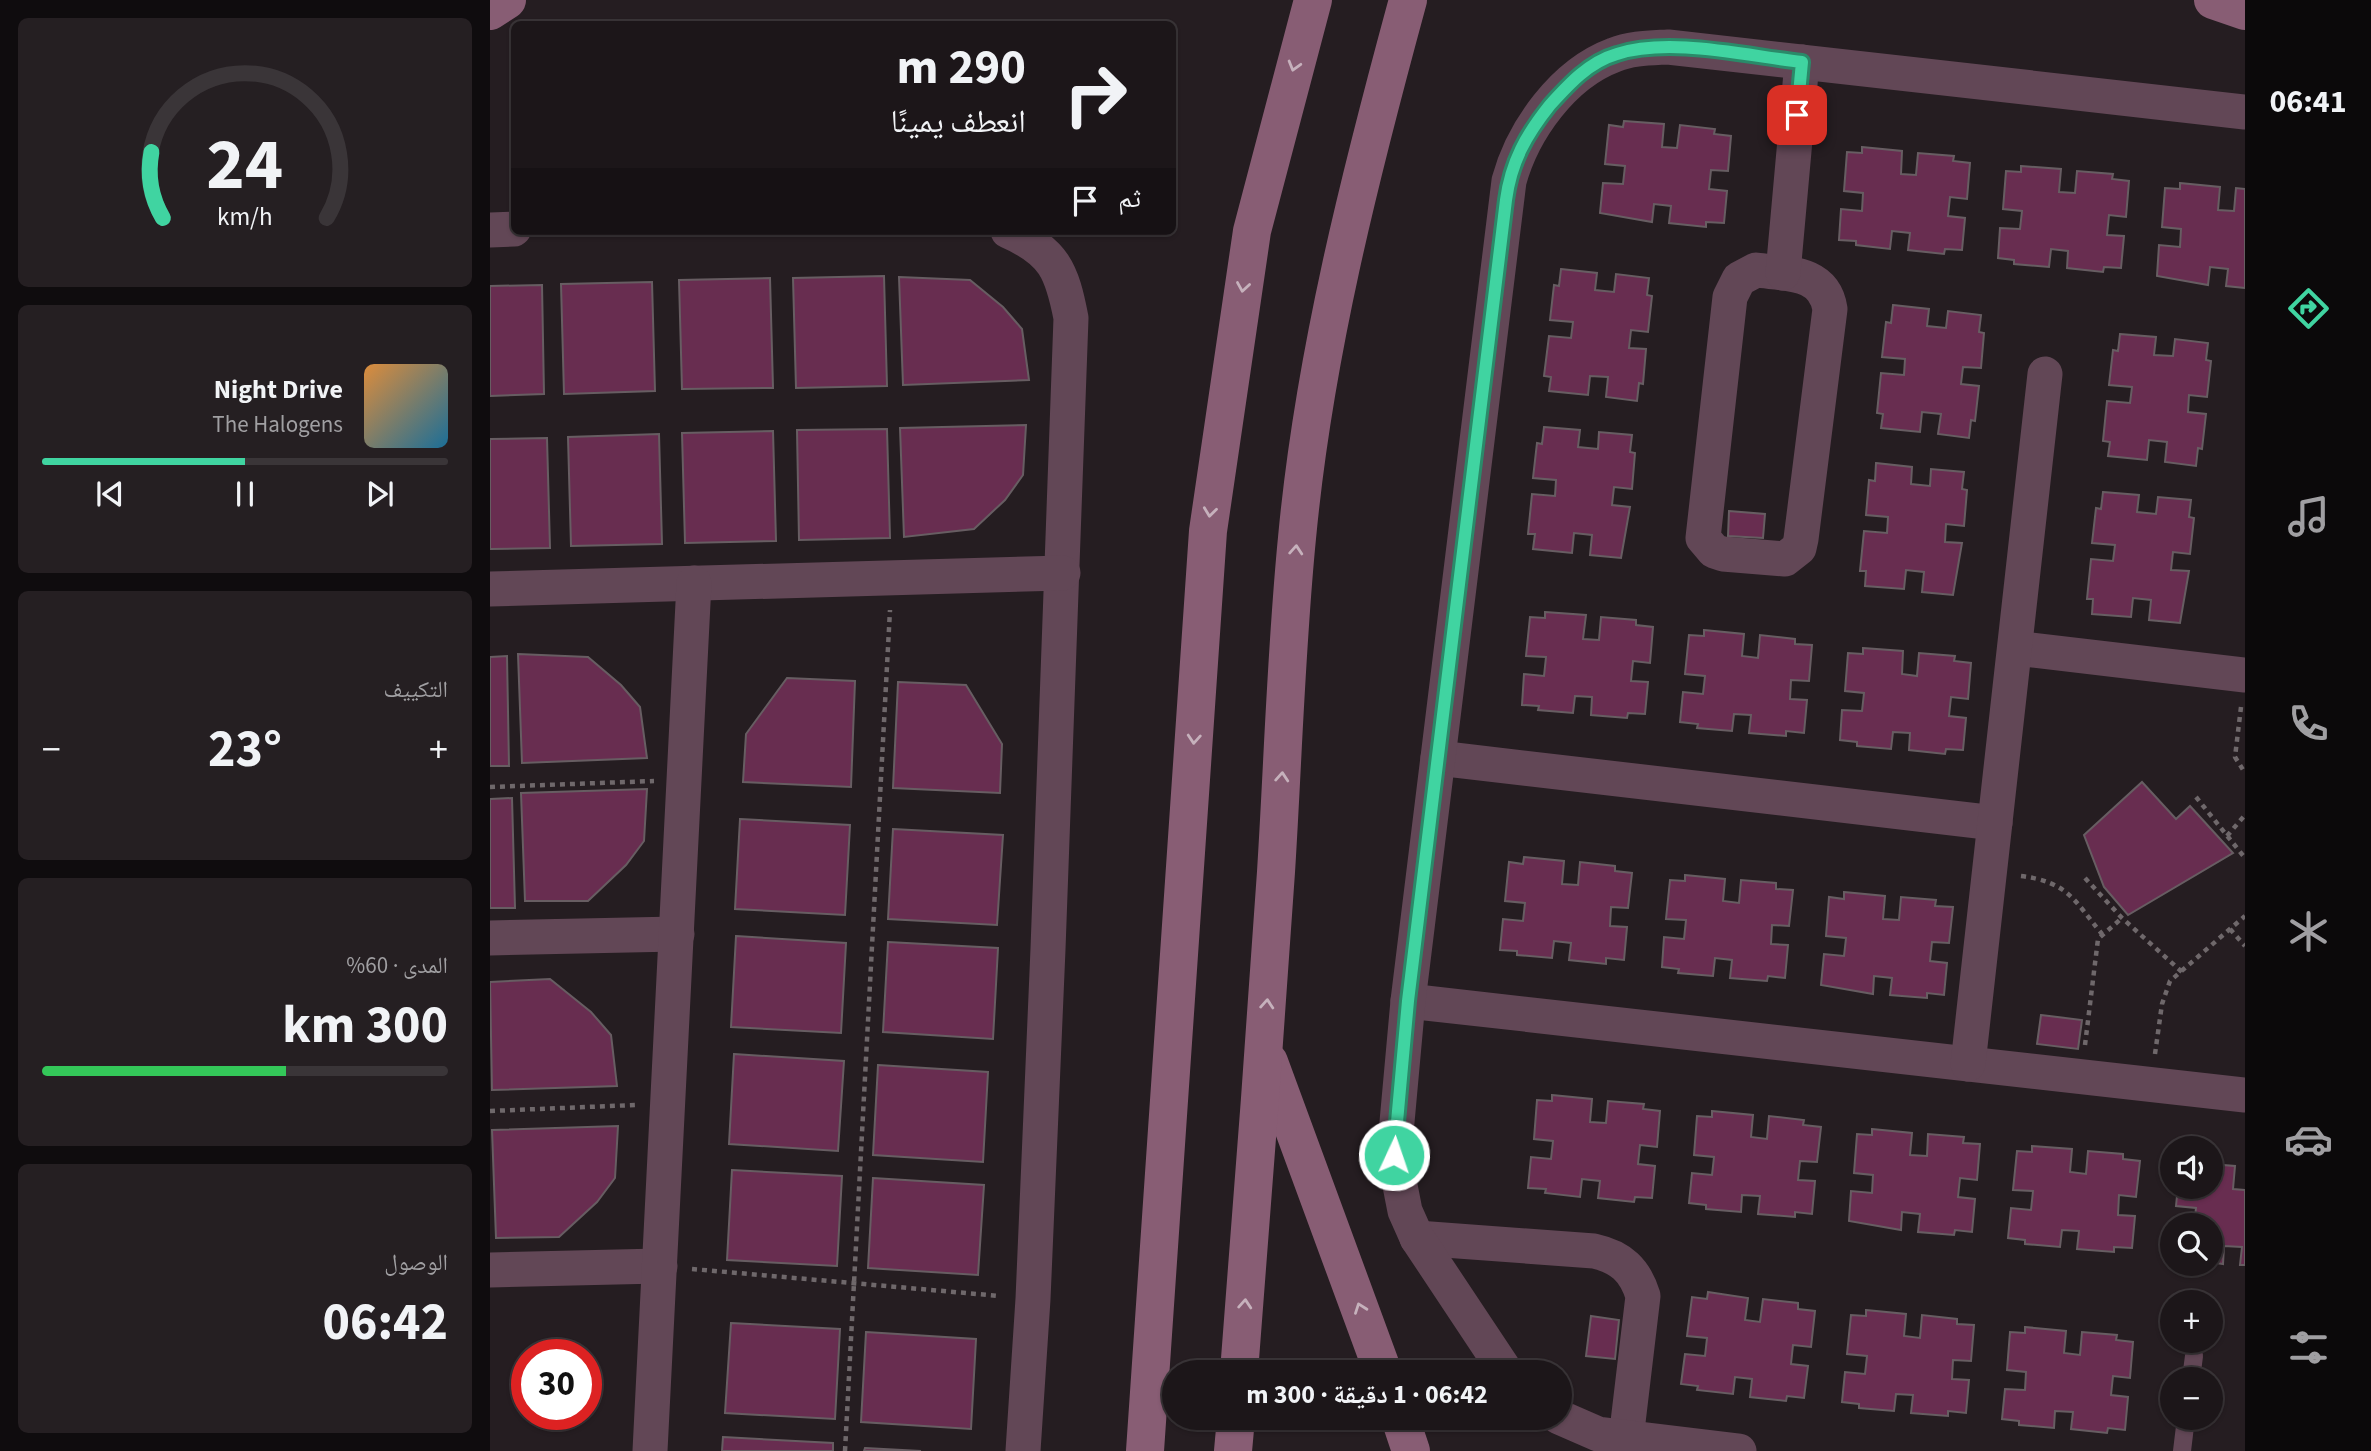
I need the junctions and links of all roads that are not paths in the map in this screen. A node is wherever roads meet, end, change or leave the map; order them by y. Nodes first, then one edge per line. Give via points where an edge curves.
1 (507, 0) edge
2 (1312, 0) edge
3 (1408, 0) edge
4 (2213, 0) edge
5 (490, 11) edge
6 (2245, 11) edge
7 (1802, 62) junction
8 (2245, 112) edge
9 (511, 229) edge
10 (490, 230) edge
11 (1015, 235) edge
12 (1783, 273) junction
13 (2045, 374) dead end
14 (1063, 573) junction
15 (694, 583) junction
16 (490, 589) edge
17 (2015, 648) junction
18 (2244, 684) edge
19 (1438, 758) junction
20 (1995, 823) junction
21 (677, 934) junction
22 (490, 938) edge
23 (1408, 1001) junction
24 (1265, 1049) junction
25 (1968, 1064) junction
26 (2245, 1095) edge
27 (1417, 1237) junction
28 (660, 1266) junction
29 (490, 1270) edge
30 (2194, 1356) dead end
31 (1241, 1360) edge
32 (1380, 1360) edge
33 (1498, 1360) edge
34 (2193, 1367) edge
35 (1572, 1423) edge
36 (1235, 1430) edge
37 (1404, 1430) edge
38 (2185, 1430) edge
39 (1626, 1439) junction
40 (650, 1451) edge
41 (1023, 1451) edge
42 (1145, 1451) edge
43 (1233, 1451) edge
44 (1412, 1451) edge
45 (1738, 1451) edge
46 (2182, 1451) edge

1 - 5 main road
2 -> 42 main road via 1251,231 1208,531
24 -> 3 main road via 1297,537 1315,402 1376,118
4 - 6 main road
7 - 8 street
7 - 12 street
7 - 19 street via 1668,47 1615,54 1570,82 1521,146 1509,181
9 - 10 street
11 - 14 street via 1049,255 1063,279 1071,318
12 - 12 street via 1817,281 1830,309 1801,539 1785,559 1723,554 1707,545 1702,528 1730,297 1746,273
13 - 17 street
14 - 15 street
14 - 41 street
15 - 16 street
15 - 21 street
17 - 18 street
17 - 20 street
19 - 20 street
19 - 23 street
20 - 25 street
21 - 22 street
21 - 28 street
23 - 25 street
23 - 27 street via 1394,1155 1405,1211
31 -> 24 main road
32 -> 24 main road
25 - 26 street
27 - 33 street
27 - 39 street via 1594,1251 1627,1265 1643,1296
28 - 29 street
28 - 40 street
30 - 34 lane
35 - 39 street
36 - 43 main road
37 - 44 main road
38 - 46 lane
39 - 45 street

